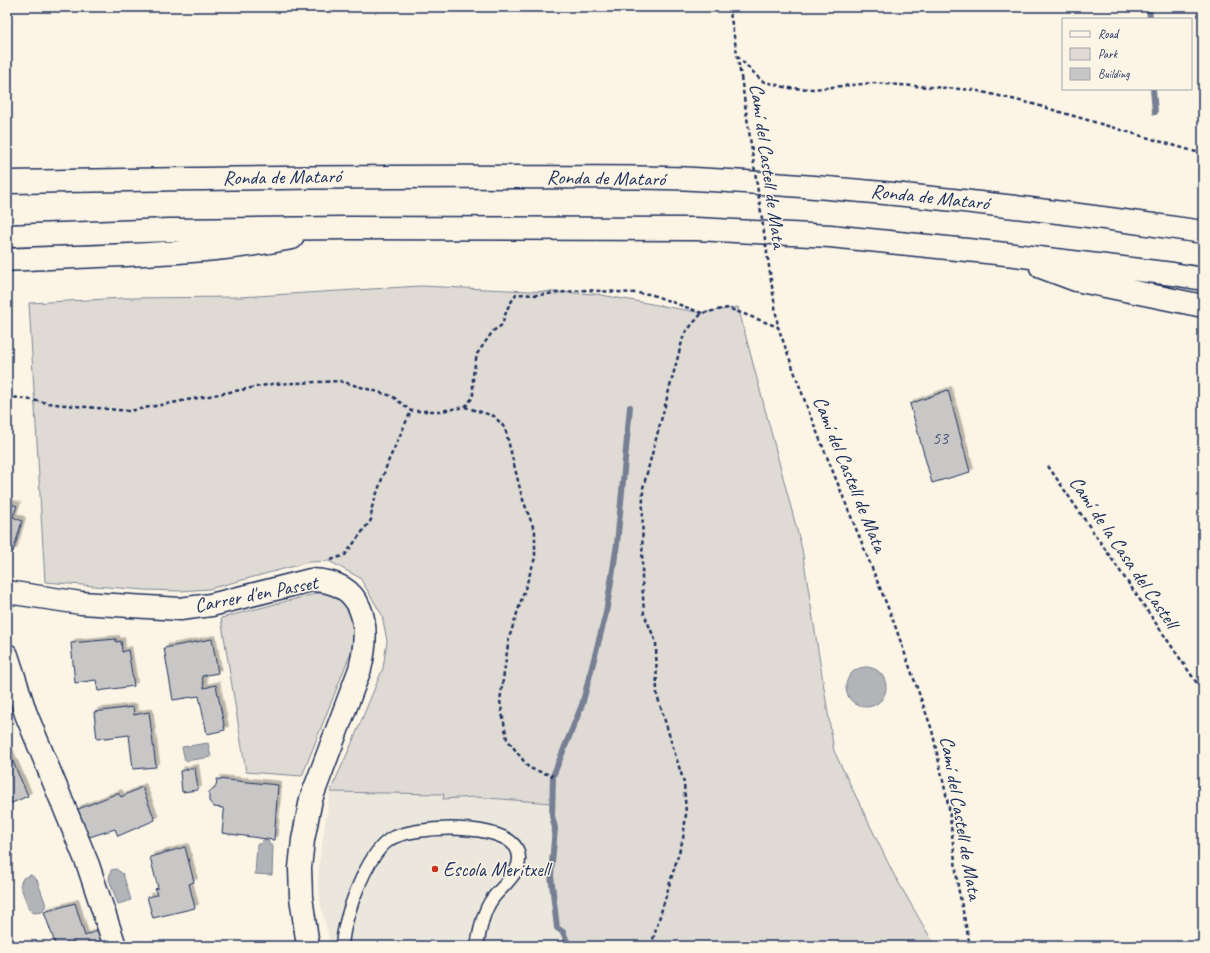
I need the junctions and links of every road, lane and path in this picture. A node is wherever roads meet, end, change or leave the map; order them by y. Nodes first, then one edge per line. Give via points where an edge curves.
1 (729, 7) edge
2 (737, 56) junction
3 (1203, 154) edge
4 (7, 182) edge
5 (346, 228) junction
6 (1203, 232) edge
7 (7, 236) edge
8 (1006, 254) junction
9 (7, 260) edge
10 (1203, 279) edge
11 (1203, 306) edge
12 (702, 313) junction
13 (778, 327) junction
14 (7, 396) edge
15 (465, 407) junction
16 (411, 411) junction
17 (1048, 466) dead end
18 (329, 561) dead end
19 (7, 592) edge
20 (7, 655) edge
21 (1203, 692) edge
22 (553, 776) dead end
23 (115, 946) edge
24 (308, 946) edge
25 (342, 946) edge
26 (477, 946) edge
27 (650, 946) edge
28 (970, 946) edge

1 - 2 path, Camí del Castell de Mata
2 - 3 path via 762,80 788,88 813,89 872,83 974,90 1032,104
2 - 13 path, Camí del Castell de Mata, bridge
4 - 6 main road, Ronda de Mataró via 353,176 690,179 956,199
5 - 7 main road via 169,230
5 - 8 main road via 696,229 830,236
5 - 9 main road via 258,245
8 - 10 main road
8 - 11 main road via 1076,280
12 - 13 path via 728,308
12 - 15 path via 650,294 584,290 538,295 516,294 507,309 502,325 494,331 477,354 473,396
12 - 27 path via 684,334 643,488 644,614 656,642 657,695 684,783 686,814 683,839
13 - 28 path, Camí del Castell de Mata via 810,415 893,620 932,730 949,808 958,887
14 - 16 path via 55,404 129,411 272,384 340,381 392,396
15 - 16 path via 441,411
15 - 22 path via 494,416 505,428 522,497 535,532 535,558 509,638 500,701 507,739 528,768
16 - 18 path via 388,462 372,507 371,520 345,555
17 - 21 path, Camí de la Casa del Castell
19 - 24 main road, Carrer d'en Passet via 81,603 180,609 211,605 311,580 341,585 354,596 361,609 364,623 364,653 311,799 303,840 300,868 301,897
20 - 23 main road via 26,714 88,866
25 - 26 lane via 343,931 357,888 373,858 388,840 403,833 430,828 457,828 489,833 510,841 518,852 516,870 493,898 481,925

